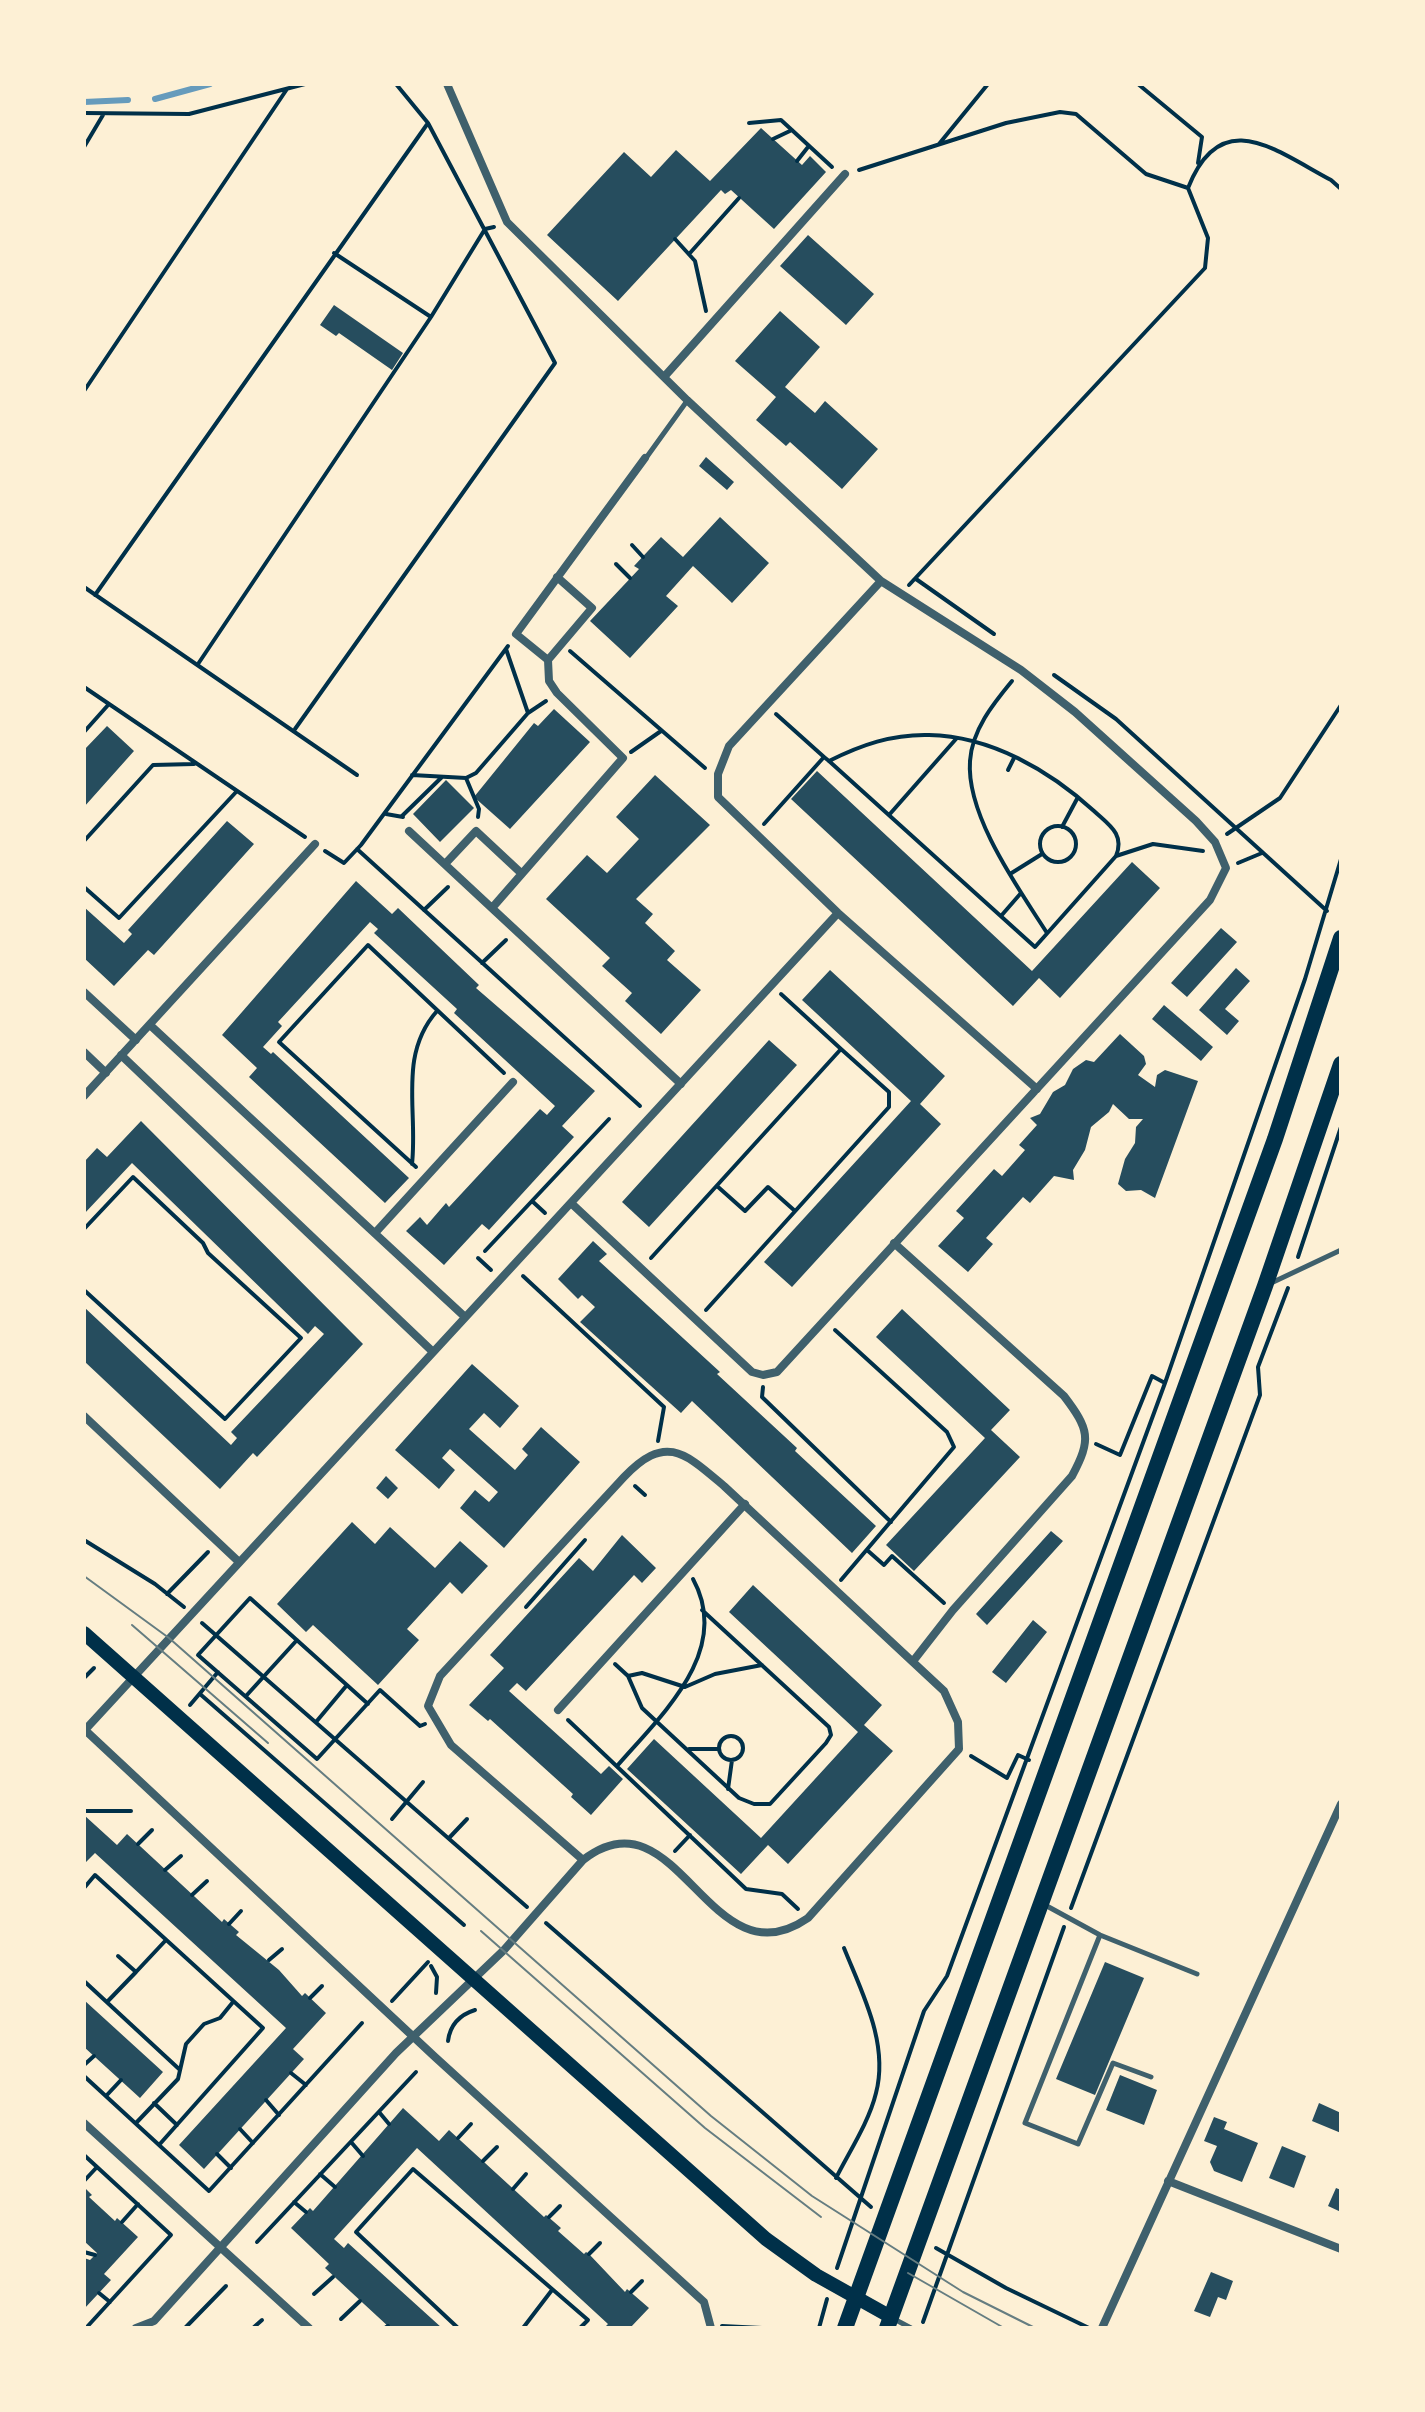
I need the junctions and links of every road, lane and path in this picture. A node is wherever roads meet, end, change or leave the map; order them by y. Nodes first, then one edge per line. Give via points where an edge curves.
1 (305, 84) edge
2 (396, 84) edge
3 (447, 84) edge
4 (988, 84) edge
5 (1138, 84) edge
6 (287, 89) junction
7 (84, 113) edge
8 (103, 115) junction
9 (428, 123) junction
10 (749, 123) dead end
11 (792, 130) junction
12 (773, 139) dead end
13 (937, 145) junction
14 (809, 146) junction
15 (84, 147) edge
16 (797, 161) dead end
17 (1198, 164) junction
18 (844, 176) junction
19 (1188, 188) junction
20 (1341, 189) edge
21 (739, 198) dead end
22 (485, 229) junction
23 (675, 239) dead end
24 (334, 253) junction
25 (690, 253) junction
26 (431, 317) junction
27 (709, 326) junction
28 (664, 377) junction
29 (84, 391) edge
30 (687, 400) junction
31 (645, 458) joint
32 (632, 545) dead end
33 (643, 557) dead end
34 (616, 564) dead end
35 (557, 577) junction
36 (630, 578) dead end
37 (881, 581) junction
38 (84, 587) edge
39 (903, 593) junction
40 (95, 595) junction
41 (516, 634) junction
42 (562, 643) dead end
43 (506, 649) junction
44 (548, 660) junction
45 (198, 664) junction
46 (1021, 670) junction
47 (84, 687) edge
48 (557, 693) junction
49 (109, 704) junction
50 (1341, 705) edge
51 (768, 706) junction
52 (528, 713) junction
53 (295, 729) junction
54 (661, 731) junction
55 (84, 732) edge
56 (956, 739) junction
57 (974, 743) junction
58 (1014, 757) junction
59 (623, 758) junction
60 (826, 759) junction
61 (197, 764) junction
62 (1008, 770) dead end
63 (718, 774) junction
64 (357, 775) dead end
65 (412, 775) junction
66 (442, 777) junction
67 (466, 778) junction
68 (237, 791) junction
69 (1078, 797) junction
70 (889, 815) junction
71 (402, 816) dead end
72 (1062, 827) junction
73 (409, 831) dead end
74 (476, 831) junction
75 (754, 834) junction
76 (84, 841) edge
77 (1215, 842) junction
78 (315, 844) junction
79 (357, 849) junction
80 (1219, 853) junction
81 (1262, 853) dead end
82 (1042, 854) junction
83 (1116, 856) junction
84 (1341, 859) edge
85 (445, 864) junction
86 (1226, 868) junction
87 (521, 873) junction
88 (1010, 874) junction
89 (459, 877) junction
90 (84, 887) edge
91 (1021, 893) junction
92 (492, 908) junction
93 (424, 910) junction
94 (838, 913) junction
95 (1001, 916) junction
96 (516, 930) junction
97 (1047, 933) junction
98 (1341, 938) edge
99 (482, 963) junction
100 (771, 985) junction
101 (84, 992) edge
102 (437, 1011) junction
103 (150, 1025) junction
104 (136, 1040) junction
105 (841, 1049) junction
106 (84, 1052) edge
107 (121, 1055) junction
108 (1341, 1064) edge
109 (106, 1073) junction
110 (513, 1082) joint
111 (681, 1084) junction
112 (1037, 1089) junction
113 (84, 1096) edge
114 (651, 1116) junction
115 (609, 1119) dead end
116 (1341, 1127) edge
117 (412, 1164) junction
118 (426, 1177) junction
119 (717, 1186) junction
120 (571, 1203) junction
121 (795, 1211) junction
122 (84, 1229) edge
123 (375, 1233) junction
124 (894, 1243) junction
125 (1341, 1250) edge
126 (485, 1251) dead end
127 (512, 1266) junction
128 (642, 1269) junction
129 (1292, 1276) junction
130 (1265, 1286) junction
131 (84, 1290) edge
132 (465, 1317) junction
133 (696, 1320) junction
134 (824, 1321) junction
135 (432, 1351) junction
136 (763, 1375) junction
137 (1165, 1383) junction
138 (84, 1416) edge
139 (1086, 1440) junction
140 (656, 1450) junction
141 (745, 1504) junction
142 (891, 1522) junction
143 (84, 1540) edge
144 (867, 1550) junction
145 (208, 1552) dead end
146 (239, 1562) junction
147 (687, 1568) junction
148 (834, 1588) junction
149 (702, 1610) junction
150 (953, 1610) junction
151 (84, 1633) edge
152 (216, 1635) junction
153 (297, 1640) junction
154 (914, 1660) junction
155 (762, 1665) junction
156 (94, 1668) dead end
157 (218, 1672) junction
158 (134, 1676) junction
159 (264, 1677) junction
160 (84, 1678) edge
161 (347, 1685) junction
162 (685, 1687) junction
163 (200, 1694) junction
164 (246, 1696) junction
165 (368, 1704) junction
166 (190, 1705) dead end
167 (558, 1710) joint
168 (434, 1720) junction
169 (657, 1720) junction
170 (316, 1722) junction
171 (84, 1730) edge
172 (336, 1740) junction
173 (687, 1749) junction
174 (719, 1749) junction
175 (959, 1749) junction
176 (732, 1760) junction
177 (1029, 1760) junction
178 (617, 1766) junction
179 (423, 1782) dead end
180 (728, 1789) junction
181 (407, 1802) junction
182 (1341, 1804) edge
183 (84, 1811) edge
184 (131, 1811) dead end
185 (392, 1819) dead end
186 (467, 1819) dead end
187 (152, 1830) dead end
188 (690, 1835) junction
189 (449, 1838) junction
190 (138, 1844) dead end
191 (181, 1856) dead end
192 (583, 1860) junction
193 (665, 1862) junction
194 (165, 1870) dead end
195 (207, 1881) dead end
196 (84, 1888) edge
197 (192, 1895) dead end
198 (522, 1902) dead end
199 (1040, 1903) junction
200 (241, 1911) dead end
201 (1069, 1916) junction
202 (808, 1918) junction
203 (546, 1922) dead end
204 (229, 1924) dead end
205 (464, 1925) dead end
206 (1100, 1935) junction
207 (166, 1940) junction
208 (844, 1948) dead end
209 (282, 1949) dead end
210 (118, 1956) dead end
211 (269, 1960) dead end
212 (136, 1972) junction
213 (1197, 1974) dead end
214 (477, 1978) junction
215 (84, 1981) edge
216 (322, 1986) dead end
217 (387, 1996) dead end
218 (310, 1998) dead end
219 (431, 1999) dead end
220 (233, 2001) junction
221 (392, 2001) junction
222 (107, 2002) junction
223 (399, 2006) dead end
224 (475, 2010) dead end
225 (362, 2023) dead end
226 (413, 2036) junction
227 (448, 2041) dead end
228 (94, 2056) dead end
229 (84, 2065) edge
230 (180, 2069) junction
231 (416, 2072) dead end
232 (291, 2073) dead end
233 (84, 2076) edge
234 (1151, 2077) dead end
235 (121, 2080) dead end
236 (306, 2085) junction
237 (106, 2096) junction
238 (266, 2100) dead end
239 (154, 2103) junction
240 (379, 2112) junction
241 (279, 2115) junction
242 (84, 2123) edge
243 (136, 2123) junction
244 (389, 2124) dead end
245 (471, 2124) dead end
246 (177, 2125) junction
247 (240, 2129) dead end
248 (458, 2138) dead end
249 (351, 2142) junction
250 (253, 2143) junction
251 (159, 2145) junction
252 (497, 2147) dead end
253 (217, 2154) dead end
254 (84, 2155) edge
255 (363, 2156) dead end
256 (483, 2161) dead end
257 (97, 2167) junction
258 (231, 2168) junction
259 (320, 2174) junction
260 (526, 2174) dead end
261 (836, 2179) junction
262 (84, 2181) edge
263 (1168, 2181) junction
264 (335, 2187) dead end
265 (513, 2189) dead end
266 (860, 2200) junction
267 (294, 2202) junction
268 (138, 2204) junction
269 (560, 2206) dead end
270 (306, 2212) dead end
271 (549, 2217) dead end
272 (122, 2222) dead end
273 (257, 2242) dead end
274 (600, 2243) dead end
275 (220, 2247) junction
276 (1341, 2249) edge
277 (84, 2252) edge
278 (589, 2254) dead end
279 (946, 2254) junction
280 (95, 2255) dead end
281 (333, 2277) dead end
282 (642, 2281) dead end
283 (832, 2283) junction
284 (226, 2286) dead end
285 (552, 2290) junction
286 (631, 2292) dead end
287 (99, 2293) dead end
288 (314, 2294) dead end
289 (856, 2297) junction
290 (360, 2301) dead end
291 (110, 2302) junction
292 (341, 2319) dead end
293 (262, 2320) dead end
294 (889, 2322) edge
295 (711, 2327) edge
296 (86, 2328) edge
297 (136, 2328) edge
298 (185, 2328) edge
299 (253, 2328) edge
300 (309, 2328) edge
301 (458, 2328) edge
302 (523, 2328) edge
303 (580, 2328) edge
304 (762, 2328) edge
305 (819, 2328) edge
306 (845, 2328) edge
307 (911, 2328) edge
308 (920, 2328) edge
309 (1089, 2328) edge
310 (1102, 2328) edge

1 - 6 path
2 - 9 path
3 - 28 street via 507,222
4 - 13 path
5 - 17 path via 1202,137
6 - 8 path via 189,114
6 - 29 path
7 - 8 path
8 - 15 path
9 - 22 path
9 - 24 path
10 - 11 path via 781,120
11 - 12 path
11 - 14 path
13 - 18 path
13 - 19 path via 1006,123 1060,112 1076,114 1146,174
14 - 16 path
14 - 18 path
17 - 19 path
17 - 20 path via 1232,139 1253,139
18 - 27 street
19 - 39 path via 1208,238 1205,268
21 - 25 path
22 - 26 path
22 - 53 path via 555,363
23 - 25 path
24 - 26 path
24 - 40 path
25 - 27 path
26 - 45 path
27 - 28 street
28 - 30 street
30 - 31 lane
30 - 37 street
31 - 35 street
32 - 33 path
34 - 36 path
35 - 41 street
35 - 44 street via 592,608
37 - 39 street
37 - 51 street
38 - 40 path
39 - 46 street
40 - 45 path
41 - 43 path
41 - 44 street
42 - 54 path
43 - 52 path
43 - 65 path
44 - 48 street via 549,681
45 - 53 path
46 - 57 path via 993,705
46 - 77 street via 1075,712
47 - 49 path
48 - 52 path
48 - 59 street
49 - 55 path
49 - 61 path
50 - 77 path via 1280,798
51 - 60 path
51 - 63 street via 729,746
52 - 67 path
53 - 64 path
54 - 59 path
54 - 63 path via 700,767
56 - 57 path
56 - 60 path via 896,736
56 - 70 path
57 - 58 path
57 - 88 path via 972,785
58 - 62 path
58 - 69 path
59 - 87 street
60 - 70 path
60 - 75 path
61 - 68 path
61 - 76 path via 153,765
63 - 75 street via 718,797
65 - 66 path
65 - 79 path
66 - 67 path
66 - 71 path
67 - 74 path via 479,809
68 - 78 path
68 - 90 path via 119,918
69 - 72 path
69 - 83 path via 1119,837
70 - 95 path
72 - 82 path via 1045,831
72 - 82 path via 1075,839 1072,856 1057,862
73 - 85 street
74 - 85 street
74 - 87 street
75 - 94 street
77 - 80 street
78 - 79 path via 344,863
78 - 103 street
79 - 93 path
80 - 83 path via 1153,844
80 - 86 street
81 - 86 path
82 - 88 path
83 - 97 path
84 - 137 path via 1305,979
85 - 89 street
86 - 112 street via 1210,900
87 - 92 street
88 - 91 path
89 - 92 street
89 - 93 path
91 - 95 path
91 - 97 path
92 - 96 street
93 - 99 path
94 - 100 street
94 - 112 street
95 - 97 path via 1035,947
96 - 99 path
96 - 111 street
98 - 289 main road via 1275,1139
99 - 114 path
100 - 105 path
100 - 111 street
101 - 104 street
102 - 110 path
102 - 117 path via 413,1050
102 - 117 path via 368,945 279,1042
103 - 104 street
103 - 123 street
104 - 107 street
105 - 119 path
105 - 121 path via 889,1092 889,1107
106 - 109 street
107 - 109 street
107 - 135 street
108 - 130 main road
109 - 113 street
110 - 118 street
111 - 114 street
112 - 124 street
114 - 120 street
115 - 126 path
116 - 129 path
117 - 118 path
118 - 123 street
119 - 121 path via 745,1211 768,1187
119 - 128 path
120 - 127 street
120 - 128 street
121 - 133 path
122 - 131 path via 133,1177 301,1338 225,1419
123 - 132 street
124 - 134 street
124 - 139 street via 1064,1396 1084,1422
125 - 129 lane
127 - 132 street
127 - 140 path via 664,1407
128 - 133 street
129 - 130 lane
129 - 201 path via 1258,1367 1260,1395
130 - 199 main road
132 - 135 street
133 - 136 street via 752,1372
134 - 136 street via 777,1372
134 - 142 path via 952,1440 950,1455
135 - 146 street
136 - 142 path via 762,1397
137 - 139 path via 1152,1376 1120,1455
137 - 177 path
138 - 146 street
139 - 150 street via 1072,1476
140 - 141 street via 692,1459
140 - 168 street via 638,1463 440,1676 428,1706
141 - 147 street
141 - 148 street
142 - 144 path
143 - 145 path via 167,1594
144 - 148 path
144 - 150 path via 884,1565 892,1556
146 - 158 street
147 - 149 path
147 - 167 street
148 - 154 street
149 - 155 path
149 - 162 path via 702,1639
150 - 154 street
151 - 158 main road
152 - 153 path via 250,1598
152 - 157 path via 198,1655
152 - 159 path
153 - 159 path
153 - 161 path
154 - 175 street via 954,1707
155 - 162 path via 715,1674
155 - 180 path via 829,1727 831,1735 770,1804 754,1804
156 - 160 path
157 - 163 path
157 - 164 path
158 - 171 street
158 - 214 main road
159 - 164 path
159 - 170 path
161 - 165 path
161 - 170 path
162 - 169 path
162 - 169 path via 642,1673 628,1676 642,1708
163 - 166 path
163 - 205 path
164 - 172 path via 317,1759
165 - 168 path via 380,1690 420,1726
165 - 172 path
167 - 178 path
168 - 192 street via 451,1745
169 - 173 path
169 - 178 path
170 - 172 path
171 - 226 street
172 - 181 path
173 - 174 path
173 - 180 path
174 - 176 path
174 - 176 path via 724,1739 738,1739 742,1750
175 - 177 path via 1007,1778 1018,1755
175 - 202 street
176 - 180 path
177 - 266 path via 947,1976 924,2011
178 - 188 path
179 - 181 path
181 - 185 path
181 - 189 path
182 - 263 street
183 - 184 path
186 - 189 path
187 - 190 path
188 - 193 path
188 - 202 path via 746,1889 782,1894
189 - 198 path
191 - 194 path
192 - 193 street via 625,1840
192 - 214 street
193 - 202 street via 756,1934 775,1934
195 - 197 path
196 - 207 path via 95,1875
199 - 201 lane
199 - 294 main road
200 - 204 path
201 - 206 lane
201 - 279 path
203 - 261 path
206 - 213 lane
206 - 234 lane via 1025,2123 1078,2144 1113,2063
207 - 212 path
207 - 220 path
208 - 261 path via 868,2005 880,2052 876,2093
209 - 211 path
210 - 212 path
212 - 222 path
214 - 226 street
214 - 283 main road via 766,2239
215 - 222 path
216 - 218 path
217 - 221 path
219 - 221 path via 439,1989 430,1964
220 - 230 path via 186,2044
220 - 246 path via 263,2028 261,2034
221 - 223 path
222 - 230 path
224 - 227 path via 454,2024
225 - 236 path
226 - 275 street
226 - 295 street via 704,2302
228 - 229 path
230 - 239 path via 178,2079
231 - 240 path
232 - 236 path
233 - 237 path
235 - 237 path
236 - 241 path
237 - 243 path
238 - 241 path
239 - 243 path
239 - 246 path
240 - 244 path
240 - 249 path
241 - 250 path
242 - 275 street
243 - 251 path
245 - 248 path
246 - 251 path
247 - 250 path
249 - 255 path
249 - 259 path
250 - 258 path
251 - 258 path via 209,2191
252 - 256 path
253 - 258 path
254 - 257 path
257 - 262 path
257 - 268 path
259 - 264 path
259 - 267 path
260 - 265 path
261 - 266 path
263 - 276 street
263 - 310 street
266 - 283 path
267 - 270 path
267 - 273 path
268 - 272 path
268 - 291 path via 171,2235
269 - 271 path
274 - 278 path
275 - 297 street via 154,2321
275 - 300 street
277 - 280 path
279 - 308 path
279 - 309 path
281 - 288 path
282 - 286 path
283 - 289 main road
283 - 305 path
284 - 298 path
285 - 301 path via 413,2169 356,2232
285 - 302 path
285 - 303 path via 588,2320
287 - 291 path
289 - 294 main road
289 - 306 main road
290 - 292 path
291 - 296 path
293 - 299 path
294 - 307 lane
295 - 304 path

